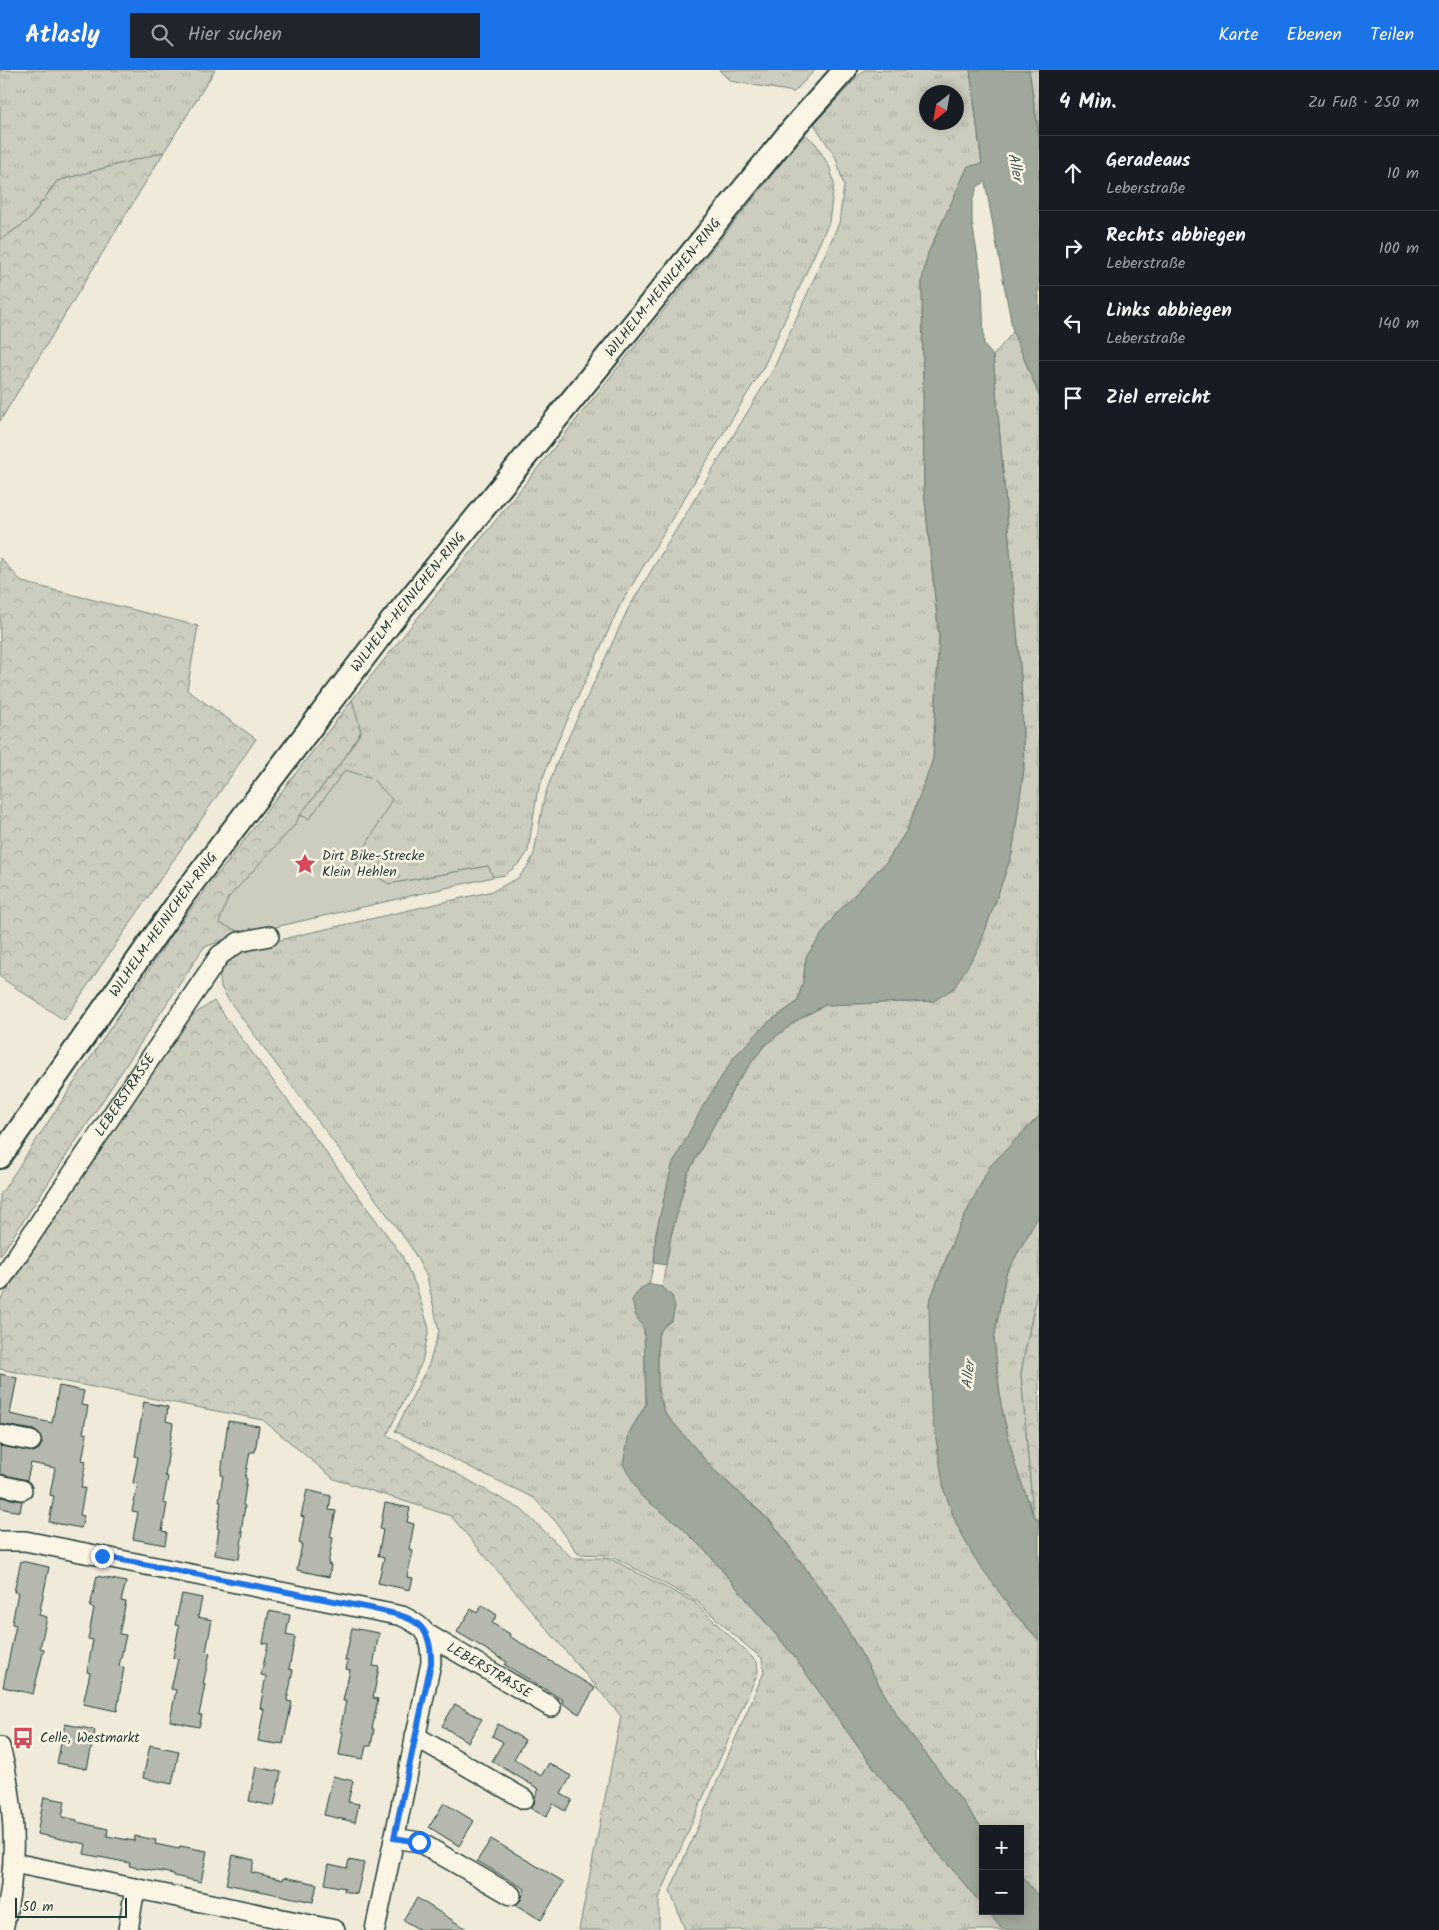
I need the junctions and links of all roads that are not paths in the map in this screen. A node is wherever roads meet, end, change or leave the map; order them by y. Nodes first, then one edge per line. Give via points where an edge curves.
1 (845, 70) edge
2 (269, 936) dead end
3 (0, 1157) edge
4 (0, 1281) edge
5 (0, 1435) edge
6 (31, 1441) dead end
7 (0, 1485) edge
8 (22, 1490) dead end
9 (0, 1541) edge
10 (427, 1634) junction
11 (551, 1707) dead end
12 (415, 1736) junction
13 (0, 1747) edge
14 (524, 1799) dead end
15 (7, 1832) edge
16 (394, 1838) junction
17 (14, 1863) junction
18 (136, 1888) junction
19 (510, 1895) dead end
20 (286, 1925) edge
21 (4, 1930) edge
22 (128, 1930) edge
23 (335, 1930) edge
24 (375, 1930) edge

1 - 3 main road, WILHELM-HEINICHEN-RING via 794,127 391,622 184,894
2 - 4 street, LEBERSTRASSE via 239,942 220,955
5 - 6 street
7 - 8 street
9 - 10 street, LEBERSTRASSE via 25,1541 370,1608 402,1616 417,1623
10 - 11 street, LEBERSTRASSE
10 - 12 street, LEBERSTRASSE via 431,1663
12 - 14 street
12 - 16 street, LEBERSTRASSE
13 - 15 street via 9,1779
15 - 17 street
16 - 19 street via 419,1842
16 - 24 street, LEBERSTRASSE
17 - 18 street
17 - 21 street
18 - 20 street
18 - 22 street
20 - 23 street

